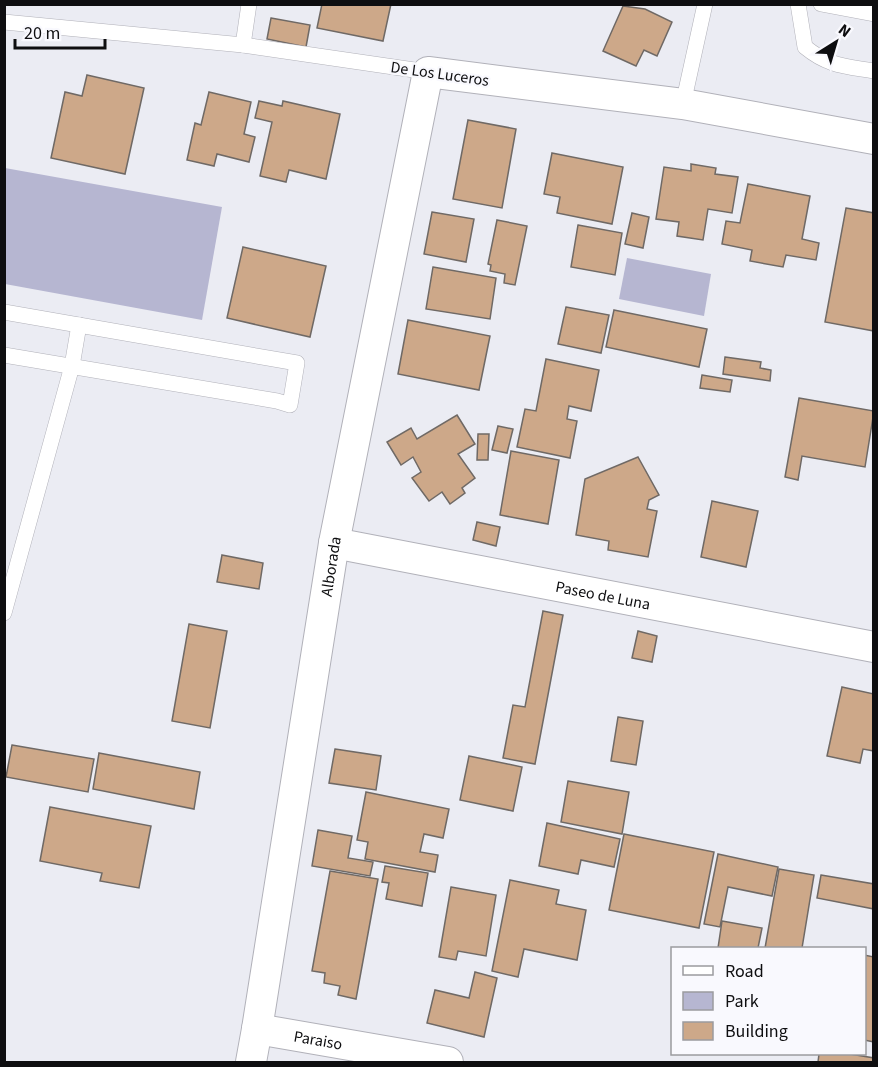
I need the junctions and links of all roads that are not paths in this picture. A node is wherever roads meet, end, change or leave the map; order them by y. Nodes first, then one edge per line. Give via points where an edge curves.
1 (249, 4) edge
2 (705, 4) edge
3 (798, 4) edge
4 (821, 4) edge
5 (873, 14) edge
6 (4, 22) edge
7 (243, 45) junction
8 (873, 71) edge
9 (428, 72) junction
10 (683, 104) junction
11 (873, 139) edge
12 (4, 312) edge
13 (79, 325) junction
14 (4, 355) edge
15 (72, 366) junction
16 (334, 543) junction
17 (4, 613) edge
18 (873, 647) edge
19 (257, 1029) junction
20 (251, 1062) edge
21 (447, 1062) edge

1 - 7 lane
2 - 10 lane
3 - 8 lane via 805,47 835,64
4 - 5 lane
6 - 7 lane, De Los Luceros
7 - 9 lane, De Los Luceros
9 - 10 street, De Los Luceros
9 - 16 street, Alborada
10 - 11 street, De Los Luceros
12 - 13 lane
13 - 15 lane
13 - 15 lane via 297,363 290,405
14 - 15 lane
15 - 17 lane
16 - 18 street, Paseo de Luna
16 - 19 street, Alborada
19 - 20 street, Alborada
19 - 21 street, Paraiso

